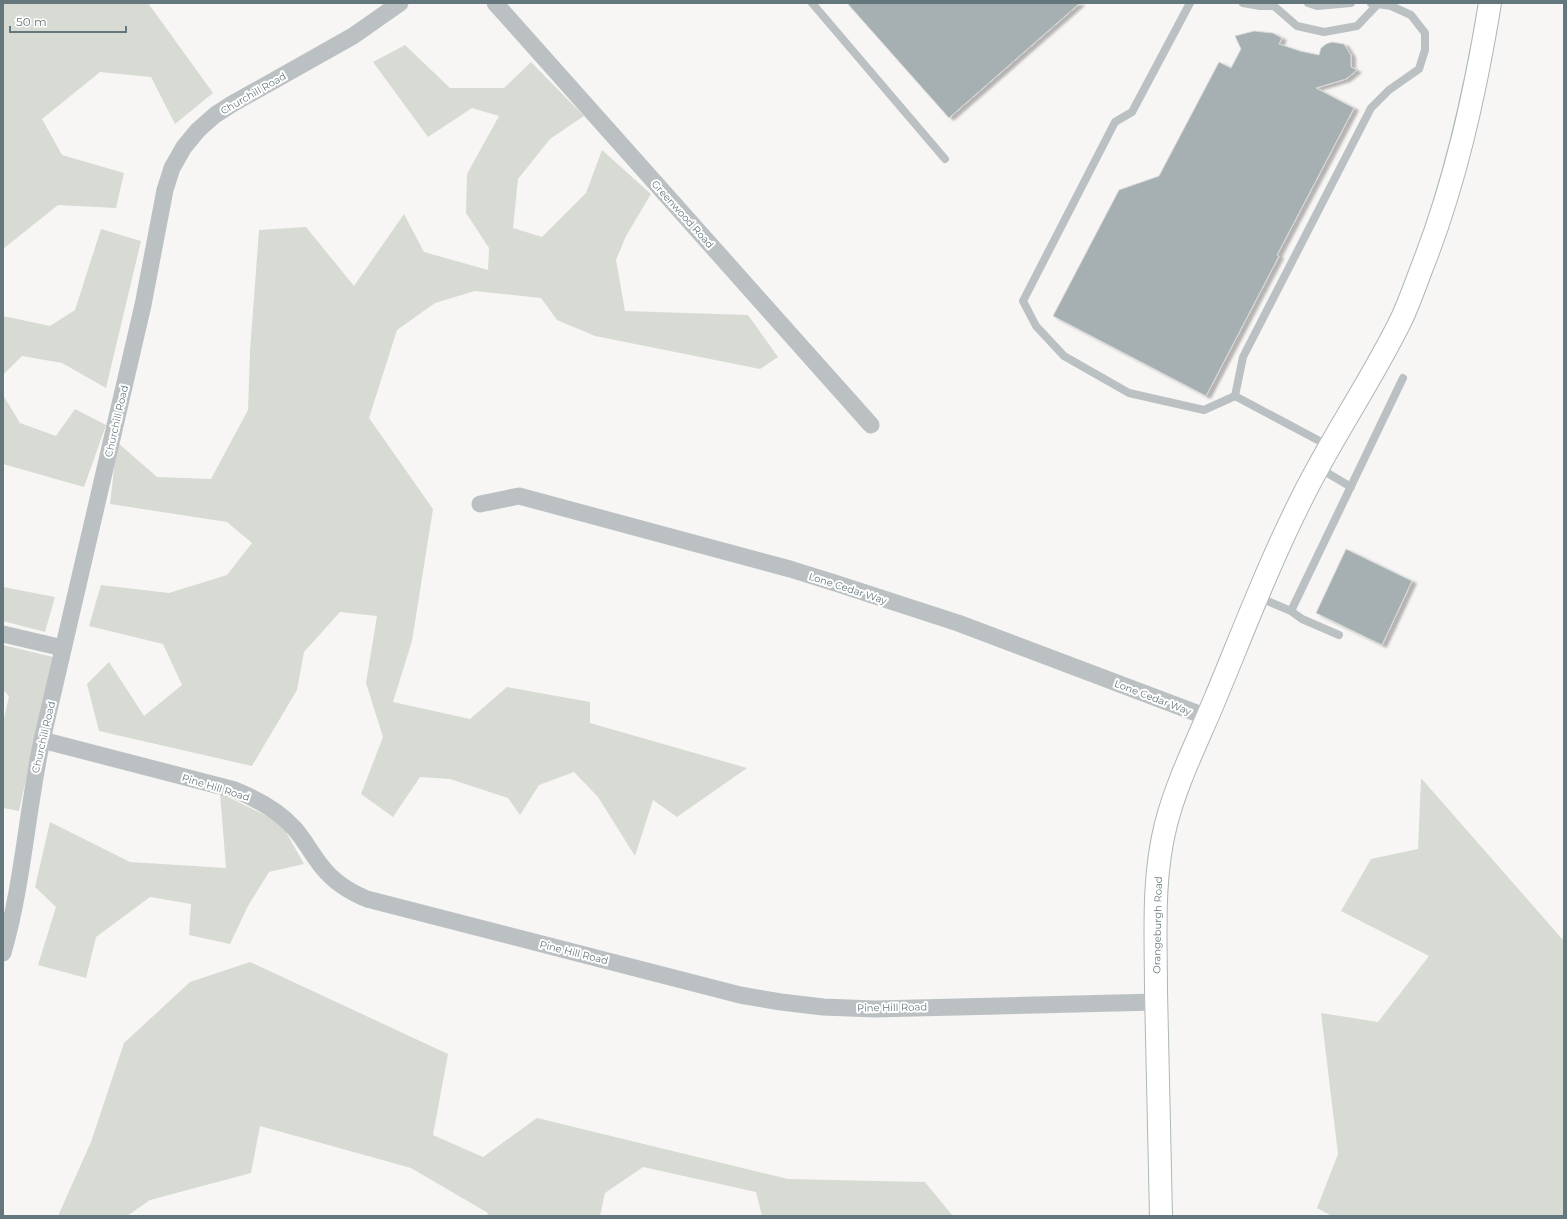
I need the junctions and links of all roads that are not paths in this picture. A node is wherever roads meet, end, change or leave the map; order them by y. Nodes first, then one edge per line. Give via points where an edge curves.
1 (400, 3) edge
2 (496, 3) edge
3 (812, 3) edge
4 (1190, 3) edge
5 (1243, 3) edge
6 (1283, 3) edge
7 (1308, 3) edge
8 (1351, 3) edge
9 (1374, 3) edge
10 (1490, 3) edge
11 (1275, 4) edge
12 (945, 159) dead end
13 (1403, 378) dead end
14 (1234, 396) junction
15 (871, 425) dead end
16 (1329, 446) junction
17 (1318, 468) junction
18 (1351, 487) junction
19 (480, 504) dead end
20 (1256, 600) junction
21 (1291, 611) junction
22 (3, 634) edge
23 (1339, 635) dead end
24 (63, 648) junction
25 (1207, 717) junction
26 (42, 740) junction
27 (3, 953) edge
28 (1156, 1002) junction
29 (1161, 1216) edge

1 - 24 street, Churchill Road via 353,36 215,115 184,147 172,168 165,190 143,305
2 - 15 street, Greenwood Road
3 - 12 lane
4 - 14 lane via 1132,112 1115,122 1023,301 1036,326 1064,356 1129,393 1204,410
5 - 11 lane via 1260,6
6 - 11 lane
7 - 8 lane via 1316,6
9 - 11 lane via 1357,26 1324,32 1297,26
9 - 14 lane via 1391,6 1411,15 1425,33 1425,50 1419,69 1389,90 1371,108 1242,357
10 - 16 street, Orangeburgh Road via 1476,82 1456,164 1432,241 1403,317
13 - 18 lane
14 - 16 lane
16 - 17 street, Orangeburgh Road
17 - 18 lane
17 - 20 street, Orangeburgh Road
18 - 21 lane
19 - 25 street, Lone Cedar Way via 519,496 790,569 958,623
20 - 21 lane
20 - 25 street, Orangeburgh Road
21 - 23 lane via 1302,619
22 - 24 street
24 - 26 street, Churchill Road
25 - 28 street, Orangeburgh Road via 1177,789 1166,824 1159,861 1155,898
26 - 27 street, Churchill Road via 34,775 18,889
26 - 28 street, Pine Hill Road via 235,790 256,799 275,810 293,827 322,868 336,882 367,899 740,995 816,1006 875,1009
28 - 29 street, Orangeburgh Road

